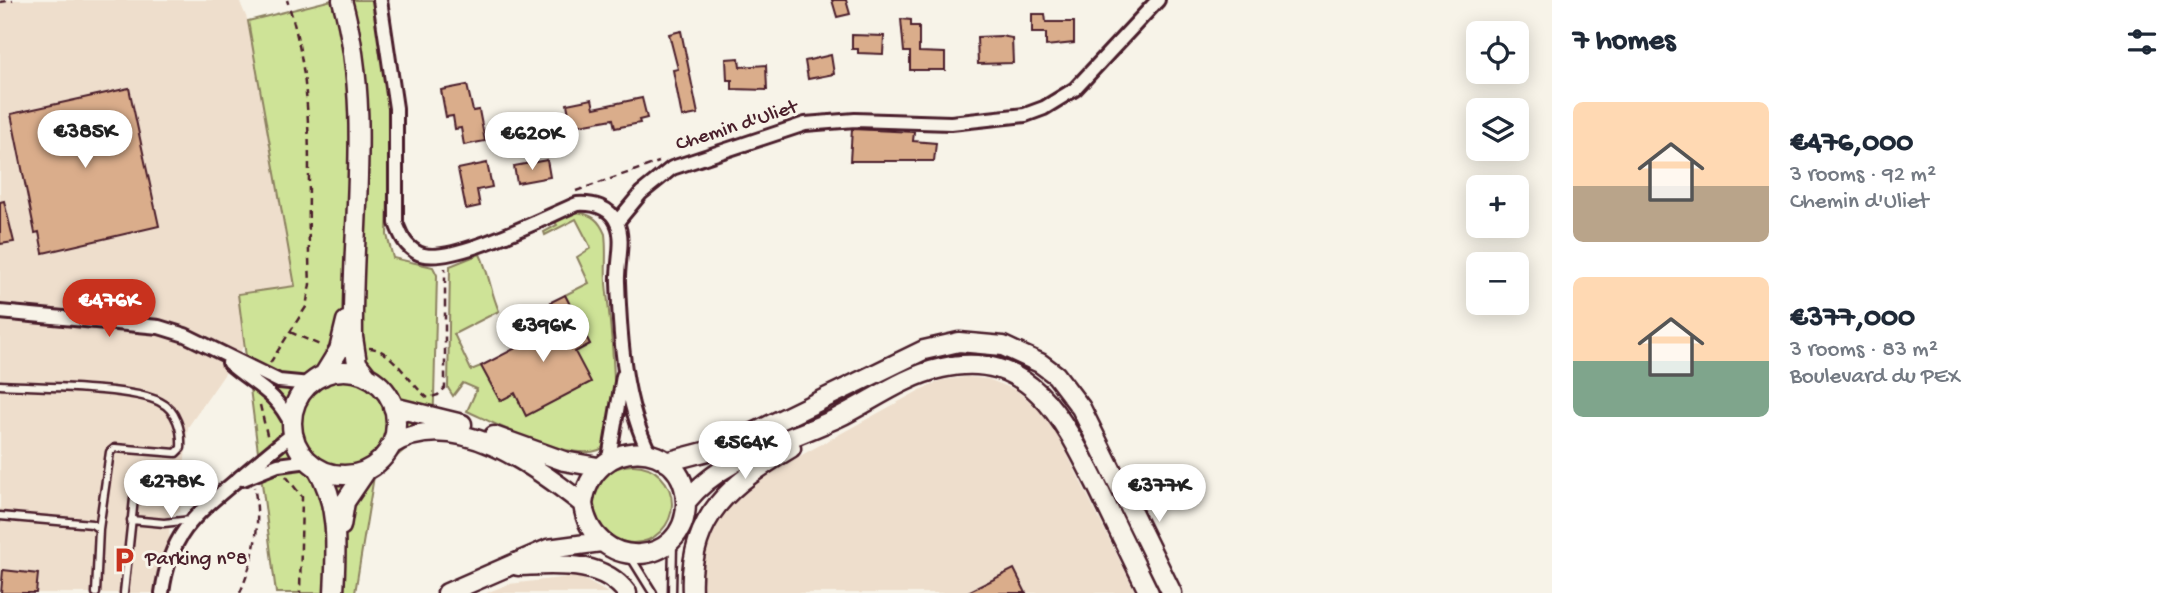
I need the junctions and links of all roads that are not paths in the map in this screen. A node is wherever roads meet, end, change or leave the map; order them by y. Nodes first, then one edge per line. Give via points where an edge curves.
1 (342, 0) edge
2 (380, 0) edge
3 (1151, 3) edge
4 (617, 222) junction
5 (352, 294) junction
6 (0, 312) edge
7 (221, 355) junction
8 (625, 362) junction
9 (368, 377) junction
10 (317, 380) junction
11 (0, 385) edge
12 (393, 407) junction
13 (836, 419) junction
14 (293, 430) junction
15 (391, 445) junction
16 (658, 458) junction
17 (604, 463) junction
18 (313, 465) junction
19 (366, 471) junction
20 (236, 481) junction
21 (158, 492) dead end
22 (686, 502) junction
23 (583, 504) junction
24 (0, 516) edge
25 (131, 520) junction
26 (191, 520) junction
27 (99, 529) junction
28 (673, 537) junction
29 (601, 542) junction
30 (336, 550) junction
31 (629, 555) junction
32 (511, 566) junction
33 (96, 593) edge
34 (124, 593) edge
35 (162, 593) edge
36 (334, 593) edge
37 (447, 593) edge
38 (627, 593) edge
39 (653, 593) edge
40 (672, 593) edge
41 (692, 593) edge
42 (1149, 593) edge
43 (1172, 593) edge

1 - 5 main road via 353,48 358,119
2 - 4 street via 396,108 396,223 402,241 419,254 444,257 577,204 600,207
3 - 4 street, Chemin d'Uliet via 1075,89 1044,108 1025,115 951,123 855,120 805,124 672,168 641,193
4 - 8 street
5 - 9 main road via 357,363
5 - 10 main road via 339,351
6 - 7 street via 159,327
7 - 10 street via 279,381
7 - 14 street via 283,406
8 - 16 street via 637,426
8 - 17 street
9 - 10 main road via 338,372
9 - 12 main road
10 - 14 main road via 294,410
11 - 27 lane via 132,394 163,403 174,415 182,437 176,453 115,448 110,452
12 - 15 main road via 396,420
12 - 17 main road via 465,425 564,461
13 - 22 main road via 727,468 709,478
13 - 41 main road via 746,475 706,518 691,570
13 - 42 main road via 939,368 980,366 1021,379 1047,400 1069,431
14 - 18 main road via 298,447
14 - 20 street
15 - 19 main road
15 - 23 main road via 419,433 458,434 527,463
16 - 17 main road via 629,452
16 - 22 main road via 680,480
16 - 43 main road via 727,446 924,350 959,342 1003,346 1040,363 1070,390
17 - 23 main road via 590,478
18 - 19 main road via 341,475
18 - 20 street via 278,466
18 - 30 main road via 332,500
19 - 30 main road via 345,502
20 - 26 street
21 - 25 lane via 135,489
22 - 28 main road
23 - 29 main road via 588,525
24 - 27 lane via 92,524
25 - 26 lane
25 - 34 lane
26 - 35 street via 166,569
27 - 33 lane
28 - 31 main road via 653,551
28 - 40 lane
29 - 31 main road
29 - 32 main road via 548,549
30 - 36 main road
31 - 39 lane
32 - 37 main road
32 - 38 main road via 579,566 620,584

